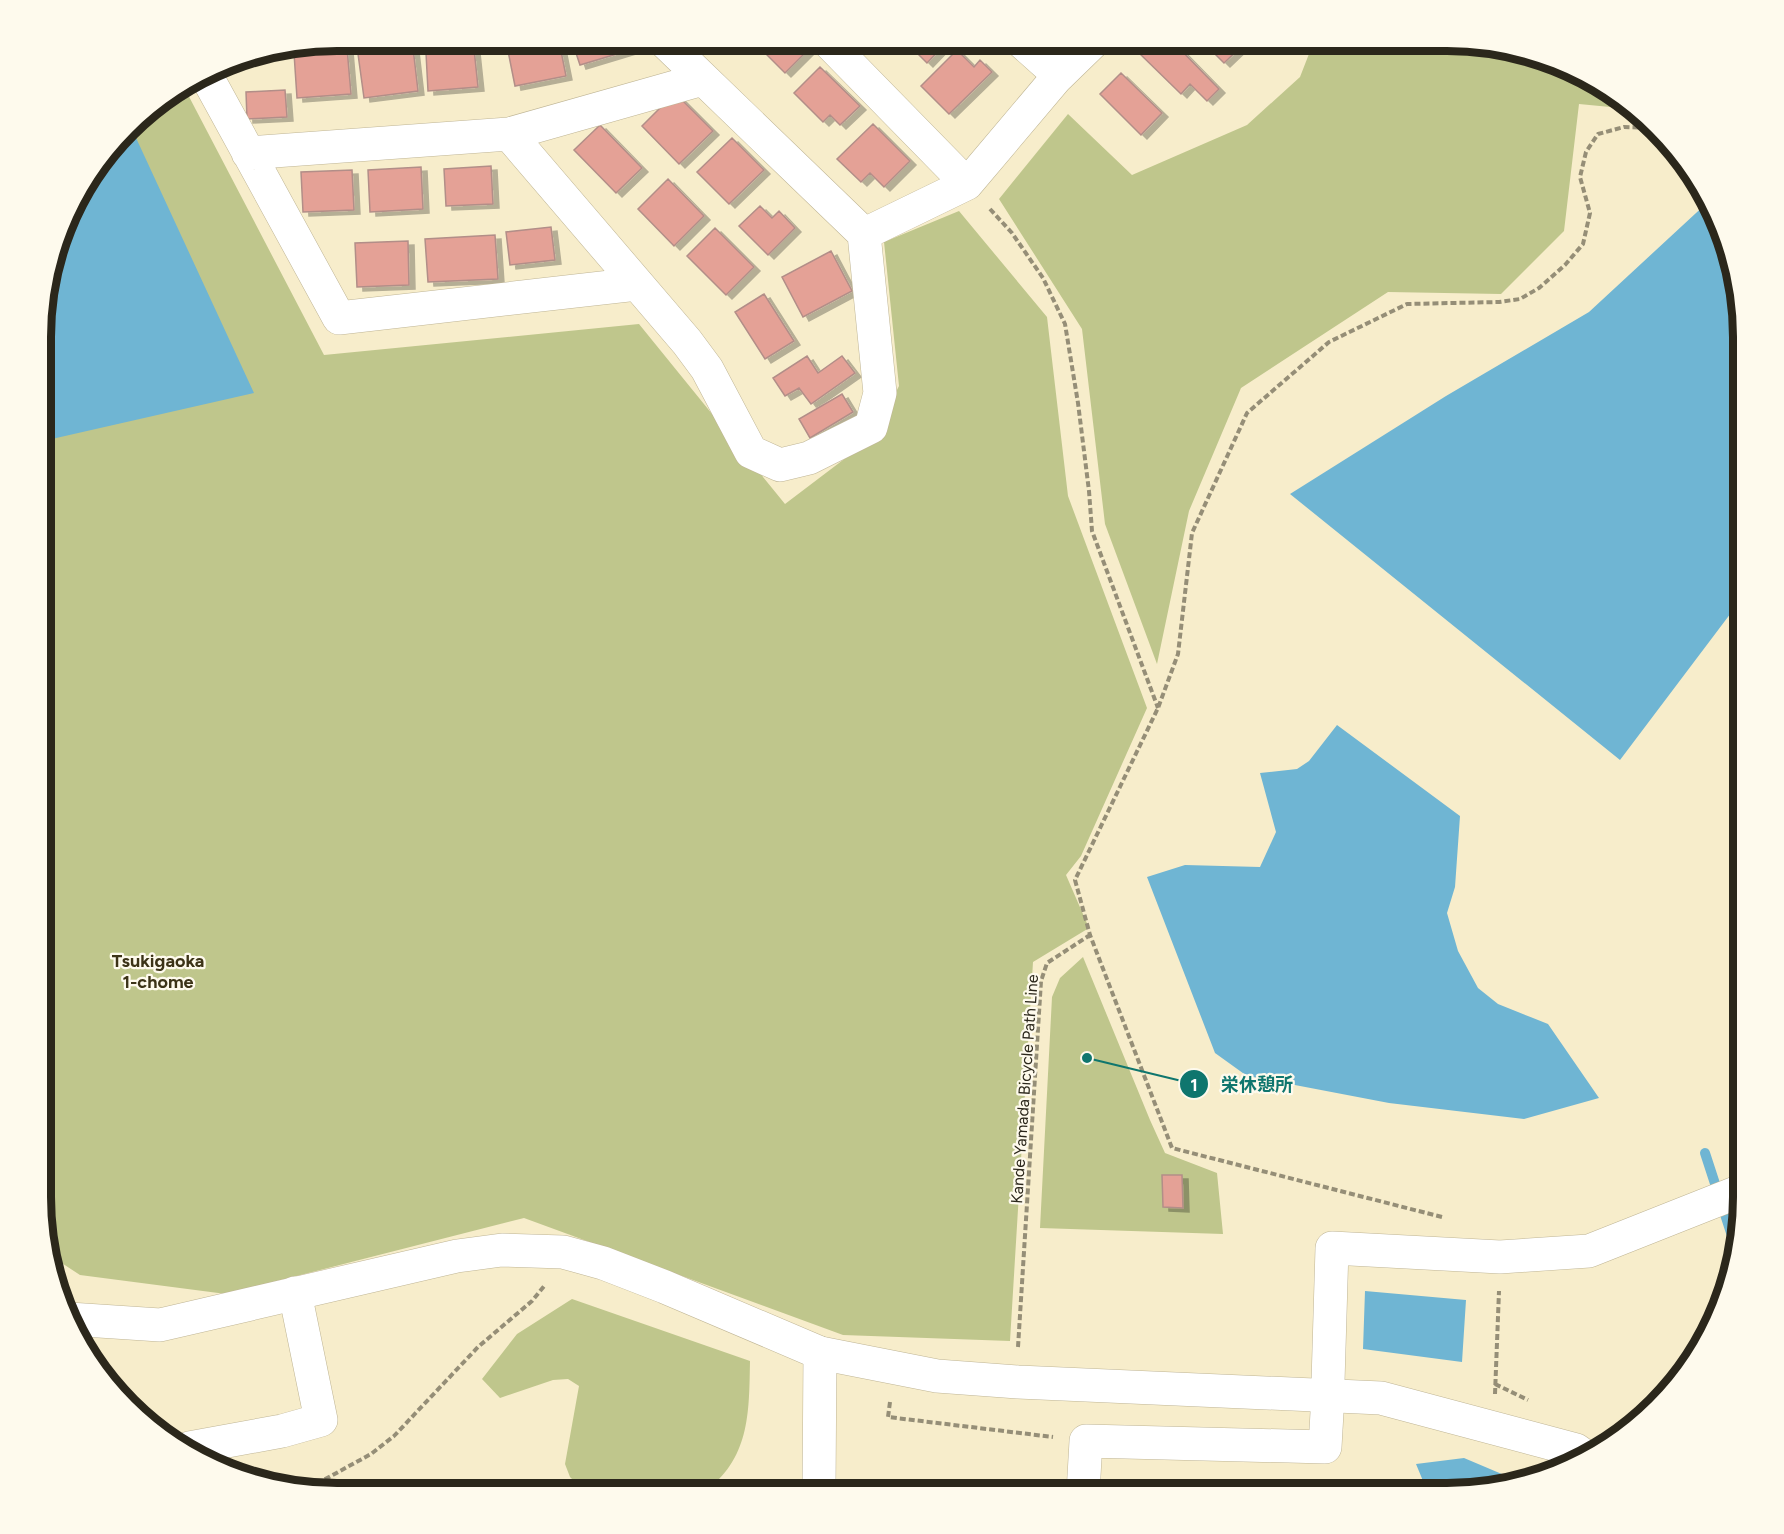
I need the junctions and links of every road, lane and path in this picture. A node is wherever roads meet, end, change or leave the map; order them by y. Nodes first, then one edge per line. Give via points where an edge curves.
1 (675, 51) edge
2 (837, 51) edge
3 (1032, 51) edge
4 (1084, 51) edge
5 (1059, 75) junction
6 (704, 79) junction
7 (210, 82) edge
8 (1641, 128) edge
9 (508, 134) junction
10 (248, 153) junction
11 (967, 184) junction
12 (864, 234) junction
13 (637, 284) junction
14 (1158, 708) junction
15 (1090, 935) junction
16 (1733, 1194) edge
17 (1446, 1218) dead end
18 (1500, 1257) junction
19 (549, 1282) dead end
20 (295, 1293) junction
21 (79, 1320) edge
22 (820, 1353) junction
23 (1018, 1353) dead end
24 (1495, 1384) junction
25 (1328, 1388) junction
26 (891, 1392) dead end
27 (1525, 1398) dead end
28 (1493, 1428) junction
29 (1086, 1441) junction
30 (197, 1447) edge
31 (1577, 1451) edge
32 (320, 1482) edge
33 (819, 1483) edge
34 (1084, 1483) edge

1 - 6 street
2 - 11 street
3 - 5 street
4 - 5 street
5 - 11 street
6 - 9 street
6 - 12 street
7 - 10 street
8 - 14 path via 1624,127 1598,134 1586,152 1580,177 1590,213 1583,244 1539,288 1520,299 1499,302 1407,304 1329,342 1247,413 1192,533 1178,654
9 - 10 street
9 - 13 street
10 - 13 street via 339,318
11 - 12 street
11 - 14 path via 1012,233 1043,278 1065,324 1092,531
12 - 13 street via 880,393 871,427 809,458 780,465 751,452 707,369
14 - 15 path via 1075,880
15 - 17 path via 1172,1148
15 - 23 path, Kande Yamada Bicycle Path Line via 1047,963 1041,981
16 - 18 street via 1589,1251
18 - 24 path
18 - 25 street via 1332,1248
19 - 32 path via 478,1347 394,1436 371,1454
20 - 21 street via 160,1325
20 - 22 street via 457,1256 502,1250 563,1252 665,1287
20 - 30 street via 321,1420
22 - 25 street via 937,1376 1039,1383
22 - 33 street
24 - 27 path
24 - 28 path
25 - 28 street
25 - 29 street via 1325,1447
26 - 29 path via 888,1417
28 - 31 street
29 - 34 street

